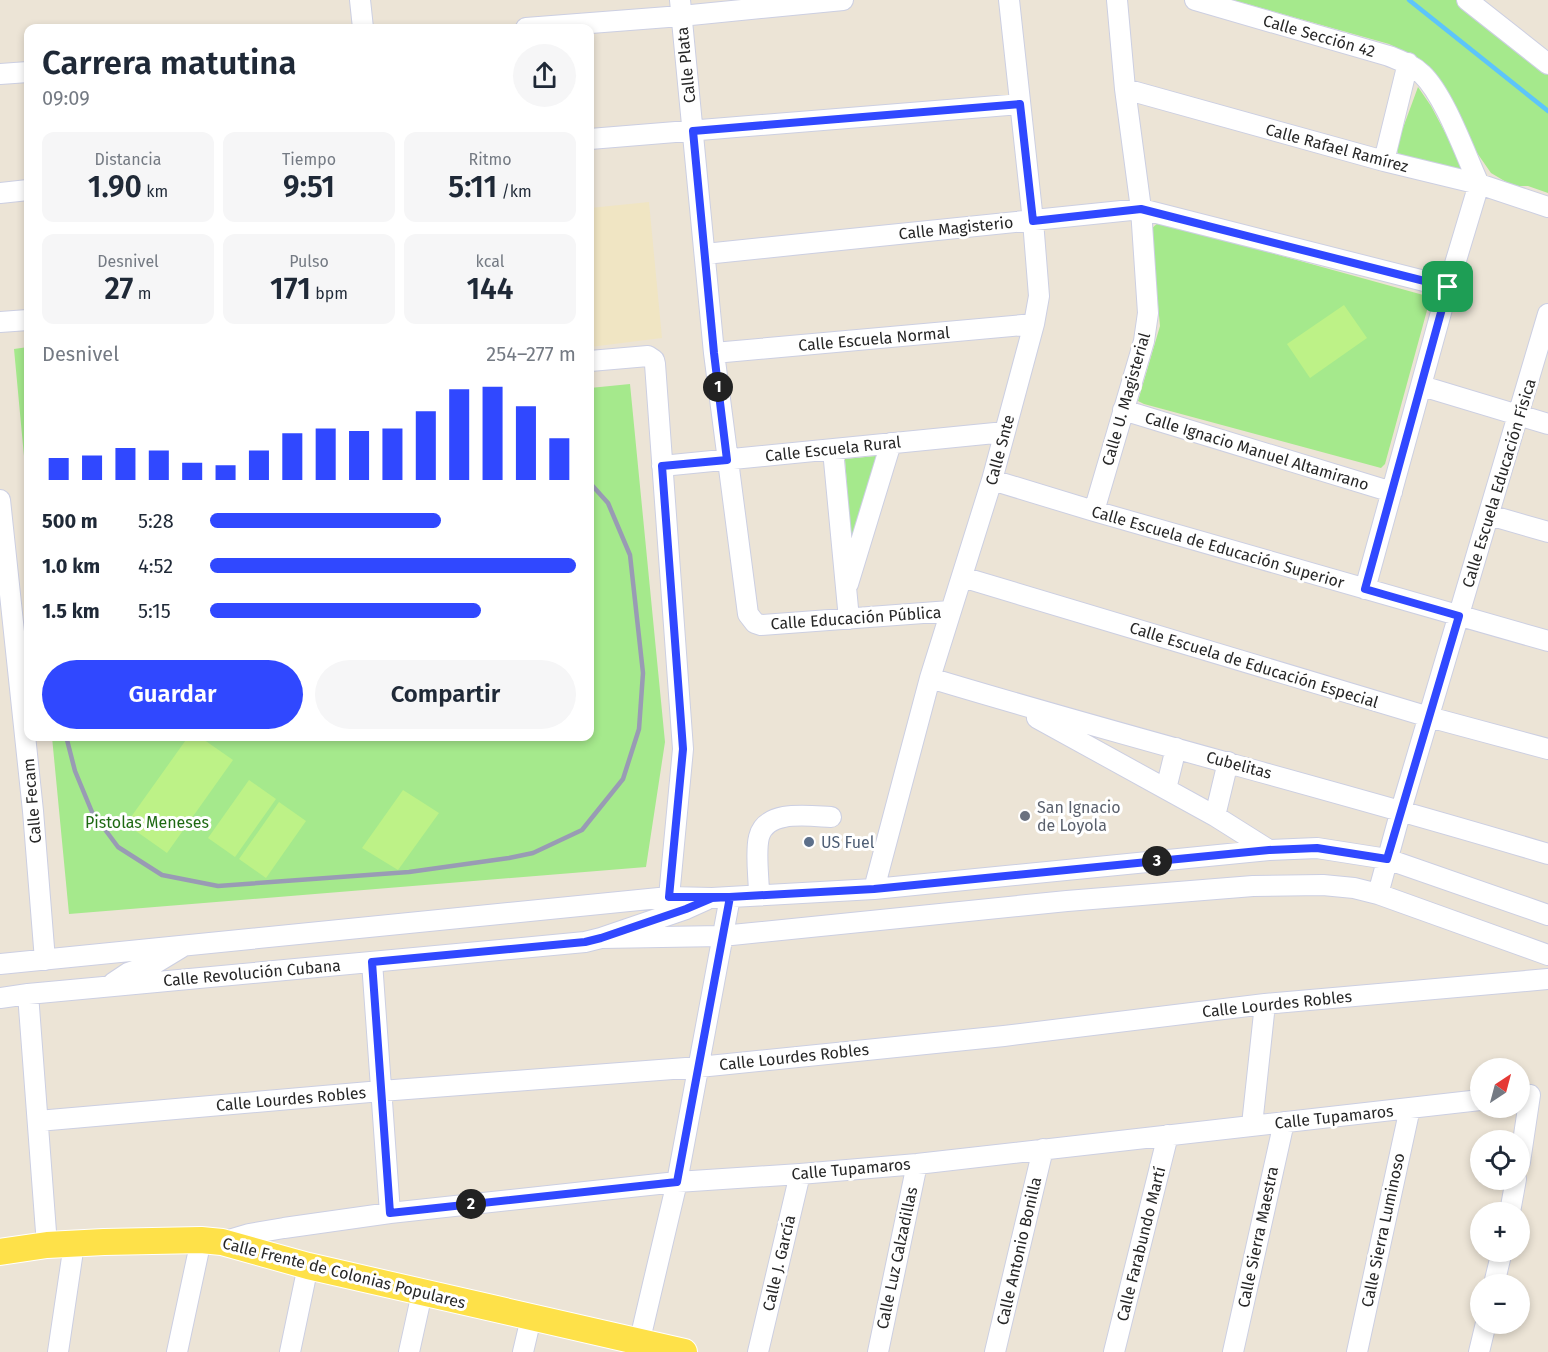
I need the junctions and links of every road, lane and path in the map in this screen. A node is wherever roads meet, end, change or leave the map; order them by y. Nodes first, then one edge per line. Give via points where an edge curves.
1 (360, 0) edge
2 (843, 0) edge
3 (1009, 0) edge
4 (1117, 0) edge
5 (1195, 0) edge
6 (1467, 0) edge
7 (681, 8) edge
8 (363, 24) edge
9 (557, 24) edge
10 (1546, 61) edge
11 (1408, 63) junction
12 (24, 72) edge
13 (0, 74) edge
14 (1125, 90) junction
15 (1020, 104) junction
16 (693, 131) junction
17 (594, 139) edge
18 (1384, 161) junction
19 (1479, 184) junction
20 (24, 190) edge
21 (0, 193) edge
22 (1548, 207) edge
23 (1141, 209) junction
24 (1033, 221) junction
25 (705, 254) junction
26 (1448, 287) junction
27 (1548, 317) edge
28 (24, 320) edge
29 (0, 322) edge
30 (1034, 324) junction
31 (714, 353) junction
32 (594, 361) edge
33 (1422, 386) junction
34 (1123, 410) junction
35 (1519, 416) junction
36 (1548, 424) edge
37 (1005, 432) junction
38 (891, 443) junction
39 (833, 450) junction
40 (727, 460) junction
41 (662, 466) junction
42 (993, 480) junction
43 (1392, 492) junction
44 (0, 500) edge
45 (1094, 511) junction
46 (1489, 515) junction
47 (1548, 532) edge
48 (962, 577) junction
49 (1365, 589) junction
50 (846, 590) junction
51 (950, 611) junction
52 (1459, 616) junction
53 (849, 619) junction
54 (761, 625) joint
55 (1548, 641) edge
56 (930, 678) junction
57 (1006, 701) junction
58 (1429, 717) junction
59 (24, 726) edge
60 (26, 741) edge
61 (1176, 748) junction
62 (1548, 749) edge
63 (1228, 762) junction
64 (1167, 789) junction
65 (1401, 810) junction
66 (1215, 816) junction
67 (831, 817) dead end
68 (1269, 850) junction
69 (1548, 854) edge
70 (1387, 859) junction
71 (874, 889) junction
72 (1378, 894) junction
73 (759, 895) junction
74 (669, 897) junction
75 (721, 897) junction
76 (1548, 915) edge
77 (722, 936) junction
78 (601, 938) junction
79 (184, 945) junction
80 (1548, 955) edge
81 (45, 960) junction
82 (372, 962) junction
83 (0, 964) edge
84 (1548, 979) edge
85 (109, 987) junction
86 (28, 994) junction
87 (0, 998) edge
88 (1264, 1004) junction
89 (699, 1067) junction
90 (381, 1091) junction
91 (1532, 1094) edge
92 (1470, 1101) edge
93 (1410, 1108) junction
94 (38, 1121) junction
95 (1284, 1122) junction
96 (1252, 1125) junction
97 (1526, 1130) edge
98 (1168, 1135) junction
99 (1043, 1149) junction
100 (917, 1164) junction
101 (800, 1174) junction
102 (677, 1182) junction
103 (390, 1213) junction
104 (212, 1241) junction
105 (74, 1244) junction
106 (47, 1245) junction
107 (0, 1252) edge
108 (308, 1266) junction
109 (422, 1293) junction
110 (531, 1318) junction
111 (1483, 1334) edge
112 (638, 1347) edge
113 (58, 1352) edge
114 (177, 1352) edge
115 (290, 1352) edge
116 (409, 1352) edge
117 (523, 1352) edge
118 (684, 1352) edge
119 (758, 1352) edge
120 (878, 1352) edge
121 (995, 1352) edge
122 (1114, 1352) edge
123 (1233, 1352) edge
124 (1357, 1352) edge
125 (1479, 1352) edge

1 - 8 street
2 - 7 street
3 - 15 street, Calle Snte
4 - 14 street, Calle U. Magisterial
5 - 11 street, Calle Sección 42
6 - 10 street
7 - 9 street
7 - 16 street, Calle Plata
11 - 18 street
11 - 19 street via 1437,92
12 - 13 street
14 - 18 street, Calle Rafael Ramírez
14 - 23 street, Calle U. Magisterial
15 - 16 street
15 - 24 street, Calle Snte
16 - 17 street
16 - 25 street, Calle Plata
18 - 19 street, Calle Rafael Ramírez
19 - 22 street, Calle Rafael Ramírez
19 - 26 street
20 - 21 street
23 - 24 street, Calle Magisterio
23 - 26 street, Calle Magisterio
23 - 34 street, Calle U. Magisterial via 1148,313
24 - 25 street, Calle Magisterio
24 - 30 street, Calle Snte via 1039,296
25 - 31 street, Calle Plata
26 - 33 street
27 - 35 street, Calle Escuela Educación Física
28 - 29 street
30 - 31 street, Calle Escuela Normal
30 - 37 street, Calle Snte
31 - 40 street, Calle Plata
32 - 41 street via 648,356 654,360
33 - 35 street
33 - 43 street
34 - 43 street, Calle Ignacio Manuel Altamirano
34 - 45 street, Calle U. Magisterial
35 - 36 street
35 - 46 street, Calle Escuela Educación Física
37 - 38 street, Calle Escuela Rural
37 - 42 street, Calle Snte
38 - 39 street, Calle Escuela Rural
38 - 50 street
39 - 40 street, Calle Escuela Rural
39 - 50 street
40 - 41 street, Calle Escuela Rural
40 - 54 street, Calle Plata via 748,614
41 - 74 street via 683,749
42 - 45 street, Calle Escuela de Educación Superior
42 - 48 street, Calle Snte
43 - 49 street
44 - 59 street, Calle Fecam
45 - 49 street, Calle Escuela de Educación Superior
46 - 47 street
46 - 52 street, Calle Escuela Educación Física
48 - 51 street, Calle Snte
48 - 58 street, Calle Escuela de Educación Especial
49 - 52 street, Calle Escuela de Educación Superior
50 - 53 street
51 - 53 street, Calle Educación Pública
51 - 56 street, Calle Snte
52 - 55 street, Calle Escuela de Educación Superior
52 - 58 street, Calle Escuela Educación Física
53 - 54 street, Calle Educación Pública
56 - 57 street, Cubelitas
56 - 71 street, Calle Snte
57 - 61 street, Cubelitas
57 - 64 street
58 - 62 street, Calle Escuela de Educación Especial
58 - 65 street, Calle Escuela Educación Física
60 - 81 street, Calle Fecam
61 - 63 street, Cubelitas
61 - 64 street
63 - 65 street, Cubelitas
63 - 66 street
64 - 66 street
65 - 69 street, Cubelitas
65 - 70 street, Calle Escuela Educación Física
66 - 68 street
67 - 73 street via 797,816 768,823 758,839
68 - 70 street, Calle Revolución Cubana via 1317,848
68 - 71 street, Calle Revolución Cubana
70 - 72 street, Calle Escuela Educación Física
70 - 76 street, Calle Revolución Cubana
71 - 73 street, Calle Revolución Cubana
72 - 77 street via 1323,885 1253,886
72 - 80 street
73 - 75 street, Calle Revolución Cubana
74 - 75 street, Calle Revolución Cubana
74 - 79 street, Calle Revolución Cubana
75 - 77 street
75 - 78 street, Calle Revolución Cubana
77 - 78 street
77 - 89 street
78 - 82 street, Calle Revolución Cubana
79 - 81 street, Calle Revolución Cubana
79 - 85 street
81 - 83 street, Calle Revolución Cubana
82 - 85 street, Calle Revolución Cubana
82 - 90 street
84 - 88 street, Calle Lourdes Robles
85 - 86 street, Calle Revolución Cubana
86 - 87 street, Calle Revolución Cubana
86 - 94 street
88 - 89 street, Calle Lourdes Robles
88 - 96 street
89 - 90 street, Calle Lourdes Robles
89 - 102 street
90 - 94 street, Calle Lourdes Robles
90 - 103 street
91 - 97 street
92 - 93 street, Calle Tupamaros
93 - 95 street, Calle Tupamaros
93 - 124 street, Calle Sierra Luminoso
94 - 106 street
95 - 96 street, Calle Tupamaros
95 - 123 street, Calle Sierra Maestra
96 - 98 street, Calle Tupamaros
98 - 99 street, Calle Tupamaros
98 - 122 street, Calle Farabundo Martí
99 - 100 street, Calle Tupamaros
99 - 121 street, Calle Antonio Bonilla
100 - 101 street, Calle Tupamaros
100 - 120 street, Calle Luz Calzadillas
101 - 102 street, Calle Tupamaros
101 - 119 street, Calle J. García
102 - 103 street, Calle Tupamaros
102 - 112 street
103 - 104 street, Calle Tupamaros
104 - 105 main road, Calle Frente de Colonias Populares
104 - 108 main road, Calle Frente de Colonias Populares
104 - 114 street
105 - 106 main road, Calle Frente de Colonias Populares
105 - 113 street
106 - 107 main road, Calle Frente de Colonias Populares
108 - 109 main road, Calle Frente de Colonias Populares
108 - 115 street
109 - 110 main road, Calle Frente de Colonias Populares
109 - 116 street
110 - 112 main road, Calle Frente de Colonias Populares
110 - 117 street
111 - 125 street
112 - 118 main road, Calle Frente de Colonias Populares

